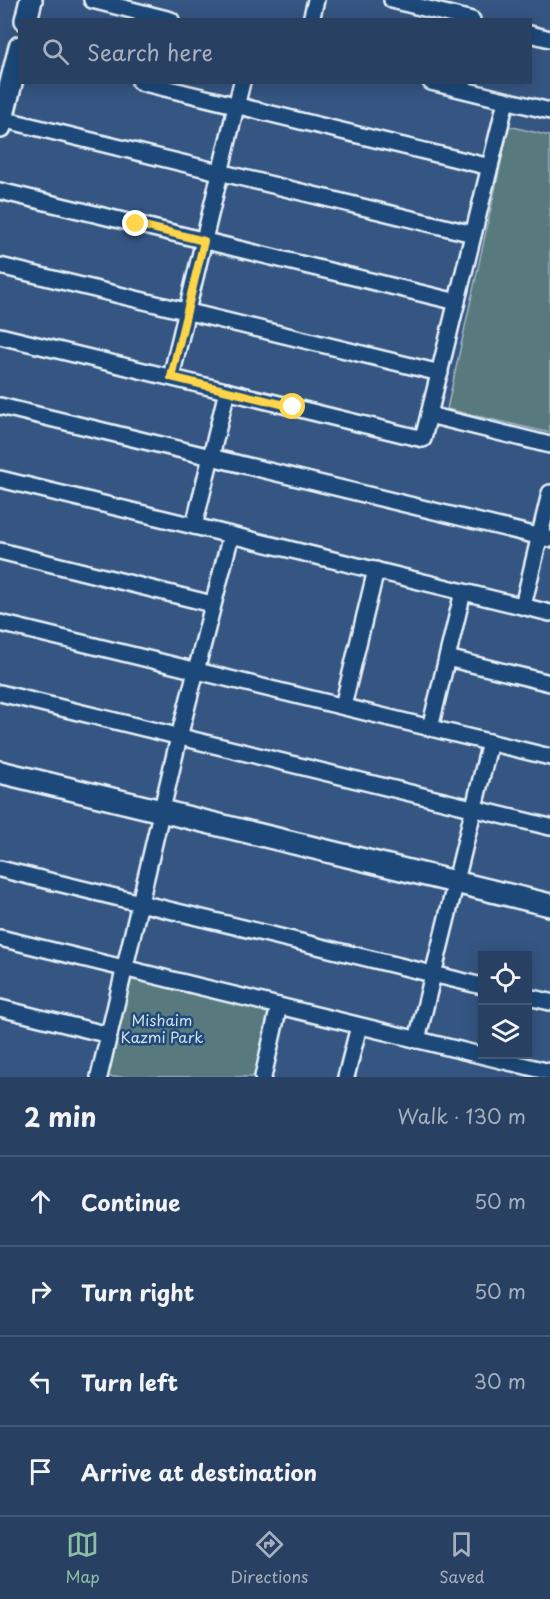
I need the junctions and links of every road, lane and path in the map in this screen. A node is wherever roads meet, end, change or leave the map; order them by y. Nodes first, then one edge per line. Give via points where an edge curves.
1 (31, 0) edge
2 (92, 0) edge
3 (316, 0) edge
4 (392, 0) edge
5 (26, 18) edge
6 (163, 18) edge
7 (312, 18) edge
8 (464, 18) edge
9 (532, 34) edge
10 (550, 39) edge
11 (18, 55) edge
12 (148, 84) edge
13 (242, 84) edge
14 (439, 84) edge
15 (506, 101) junction
16 (237, 106) junction
17 (550, 111) edge
18 (1, 123) edge
19 (490, 167) junction
20 (220, 172) junction
21 (0, 191) edge
22 (474, 234) junction
23 (204, 241) junction
24 (0, 266) edge
25 (457, 302) junction
26 (187, 311) junction
27 (0, 336) edge
28 (440, 373) junction
29 (171, 377) junction
30 (227, 391) junction
31 (0, 406) edge
32 (429, 415) junction
33 (550, 445) edge
34 (211, 457) junction
35 (0, 479) edge
36 (550, 494) edge
37 (194, 526) junction
38 (231, 535) junction
39 (545, 538) edge
40 (0, 551) edge
41 (376, 570) junction
42 (464, 592) junction
43 (212, 604) junction
44 (523, 606) junction
45 (550, 613) edge
46 (0, 623) edge
47 (447, 658) junction
48 (198, 671) junction
49 (550, 683) edge
50 (0, 693) edge
51 (343, 706) junction
52 (430, 728) junction
53 (179, 736) junction
54 (490, 742) junction
55 (550, 757) edge
56 (0, 771) edge
57 (474, 808) junction
58 (163, 811) junction
59 (550, 827) edge
60 (0, 869) edge
61 (455, 882) junction
62 (141, 903) junction
63 (550, 905) edge
64 (0, 938) edge
65 (125, 969) junction
66 (433, 974) junction
67 (478, 985) edge
68 (532, 998) edge
69 (550, 1002) edge
70 (279, 1006) junction
71 (0, 1008) edge
72 (359, 1026) junction
73 (109, 1035) junction
74 (417, 1040) junction
75 (550, 1072) edge
76 (99, 1077) edge
77 (263, 1077) edge
78 (346, 1077) edge

1 - 5 street
2 - 6 street
3 - 7 street
4 - 8 street
9 - 10 street
11 - 18 street
12 - 16 street
13 - 16 street
14 - 15 street
15 - 17 street
15 - 19 street
16 - 19 street
16 - 20 street
18 - 20 street
19 - 22 street
20 - 22 street
20 - 23 street
21 - 23 street
22 - 25 street
23 - 25 street
23 - 26 street
24 - 26 street
25 - 28 street
26 - 28 street
26 - 29 street
27 - 29 street
28 - 32 street
29 - 30 street
30 - 32 street via 423,439
30 - 34 street
31 - 34 street
32 - 33 street
34 - 37 street
34 - 39 street
35 - 37 street
36 - 39 street
37 - 38 street
38 - 41 street
38 - 43 street
39 - 44 street
40 - 43 street
41 - 42 street
41 - 51 street
42 - 44 street
42 - 47 street
43 - 48 street
44 - 45 street
46 - 48 street
47 - 49 street
47 - 52 street
48 - 51 street
48 - 53 street
50 - 53 street
51 - 52 street
52 - 54 street
53 - 57 street
53 - 58 street
54 - 55 street
54 - 57 street
56 - 58 street
57 - 59 street
57 - 61 street
58 - 61 street
58 - 62 street
60 - 62 street
61 - 63 street
61 - 66 street
62 - 65 street
62 - 66 street
64 - 65 street
65 - 70 street
65 - 73 street
66 - 67 street
66 - 74 street
68 - 69 street
70 - 72 street
70 - 77 street
71 - 73 street
72 - 74 street
72 - 78 street
73 - 76 street
74 - 75 street

